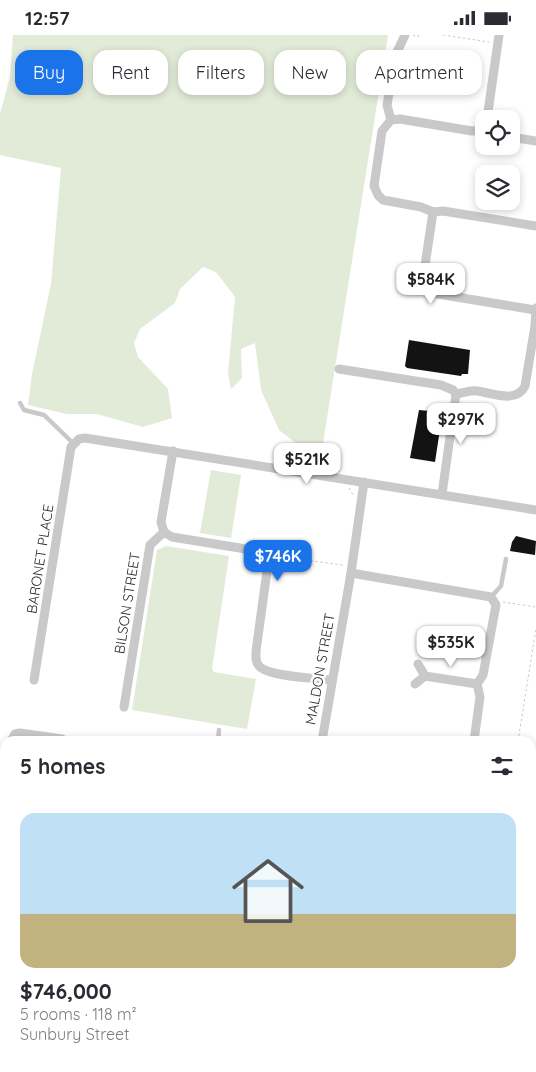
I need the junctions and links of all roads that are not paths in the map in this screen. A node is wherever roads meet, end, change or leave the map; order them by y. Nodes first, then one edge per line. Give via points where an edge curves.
1 (404, 35) edge
2 (499, 35) edge
3 (488, 110) edge
4 (391, 120) junction
5 (475, 131) edge
6 (520, 138) edge
7 (536, 141) edge
8 (433, 212) junction
9 (536, 226) edge
10 (536, 309) edge
11 (339, 369) dead end
12 (456, 394) junction
13 (20, 403) dead end
14 (73, 443) junction
15 (173, 451) junction
16 (364, 482) junction
17 (442, 494) junction
18 (536, 510) edge
19 (164, 532) junction
20 (506, 559) dead end
21 (349, 569) junction
22 (491, 597) junction
23 (418, 663) dead end
24 (426, 676) junction
25 (34, 680) dead end
26 (331, 681) junction
27 (415, 684) dead end
28 (477, 684) junction
29 (124, 707) dead end
30 (220, 730) dead end
31 (14, 736) edge
32 (41, 736) edge
33 (219, 736) edge
34 (323, 736) edge
35 (475, 736) edge

1 - 4 street via 396,54 387,105
2 - 3 street
4 - 5 street
4 - 8 street via 382,131 374,186 378,195
6 - 7 street
8 - 9 street
8 - 10 street via 423,279 432,293
10 - 12 street via 522,392 513,396 474,391
11 - 12 street via 440,385
12 - 17 street
13 - 14 lane via 24,410 44,415
14 - 15 street via 85,438
14 - 25 street, BARONET PLACE
15 - 16 street
15 - 19 street via 161,522
16 - 17 street
16 - 21 street, MALDON STREET
17 - 18 street
19 - 26 street via 172,537 258,551 266,557 268,564 256,651 259,665 270,672
19 - 29 street, BILSON STREET via 150,545
20 - 22 lane via 500,586
21 - 22 street
21 - 26 street, MALDON STREET
22 - 28 street via 496,605 496,617 483,675
23 - 24 street
24 - 27 street
24 - 28 street
26 - 34 street, MALDON STREET
28 - 35 street via 480,697
30 - 33 lane
31 - 32 street via 20,733

